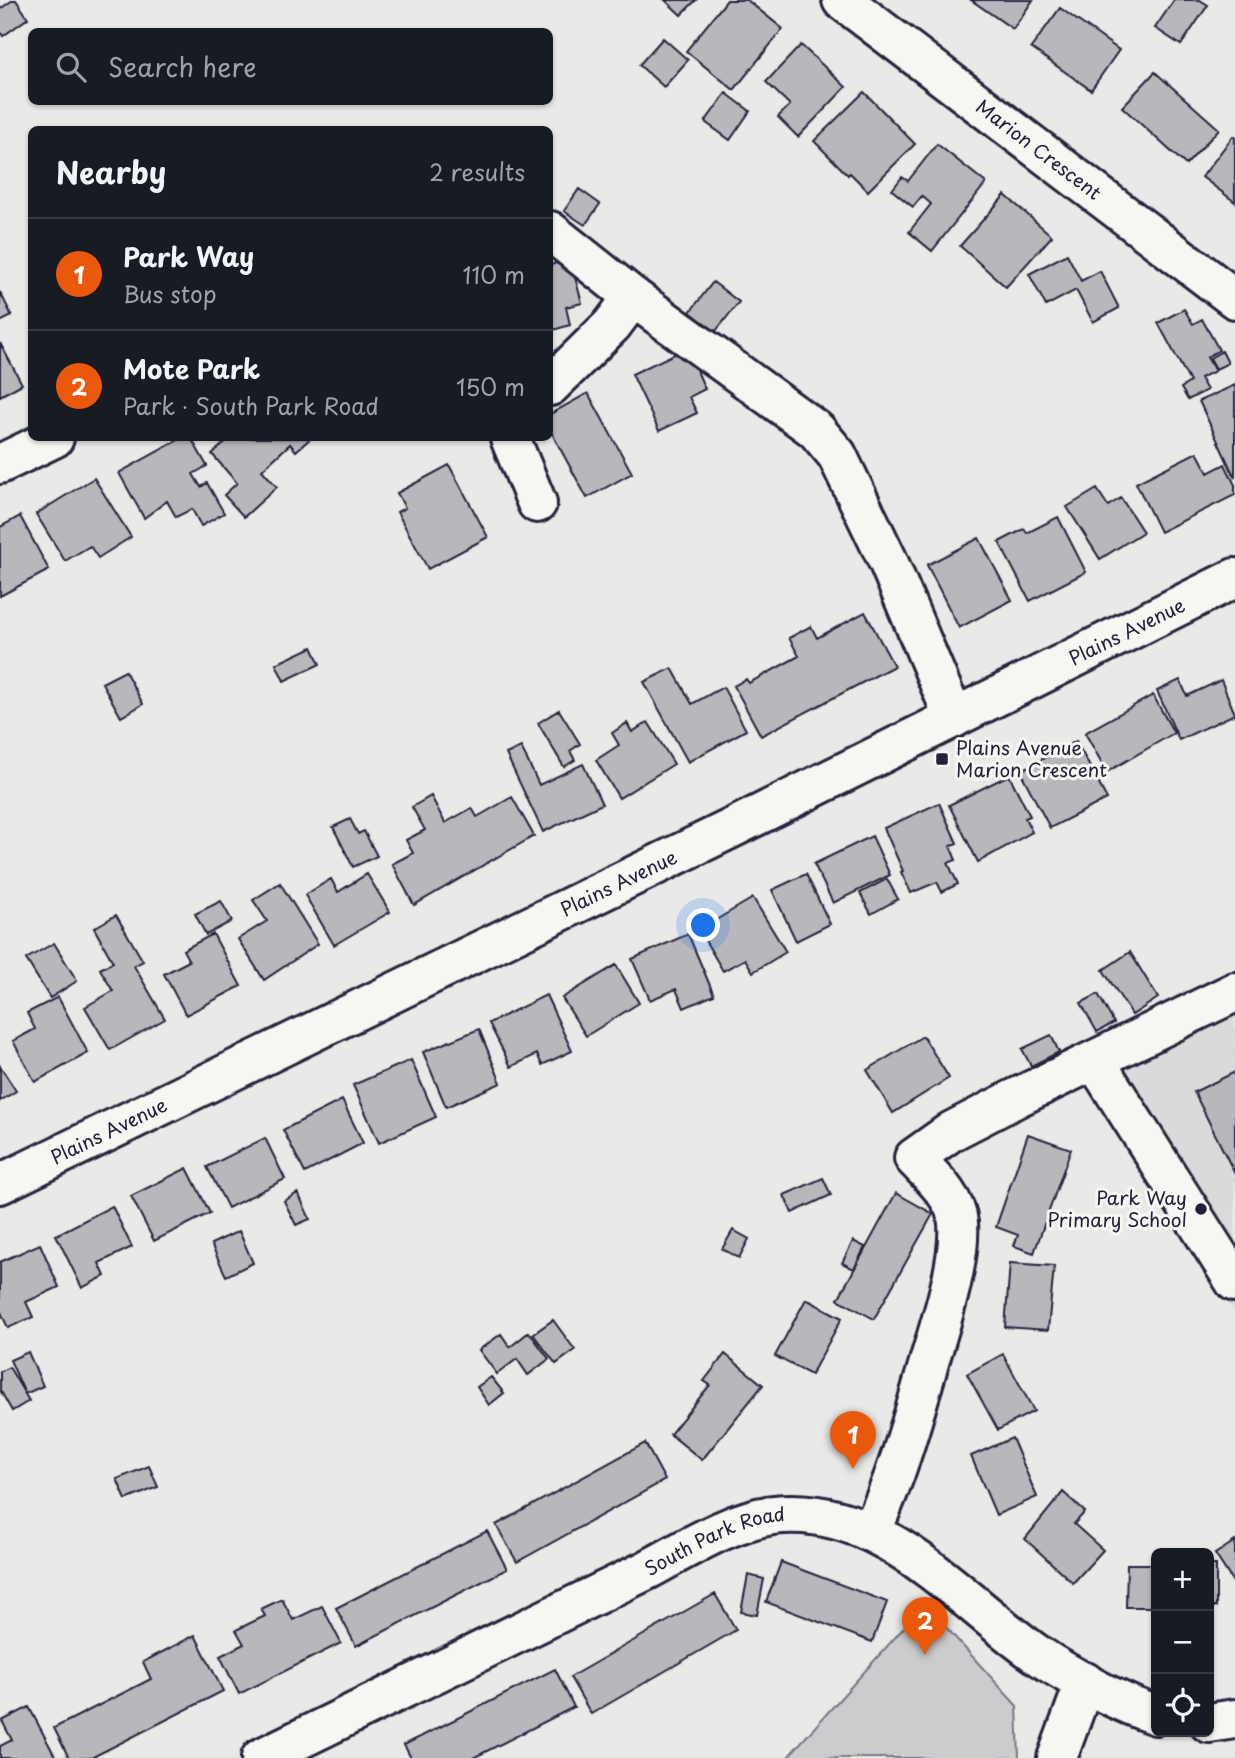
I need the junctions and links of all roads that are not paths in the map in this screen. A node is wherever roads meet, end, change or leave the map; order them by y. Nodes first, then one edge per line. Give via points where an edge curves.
1 (842, 0) edge
2 (553, 233) edge
3 (633, 297) junction
4 (1235, 299) edge
5 (553, 383) edge
6 (48, 441) edge
7 (511, 441) edge
8 (0, 464) edge
9 (537, 503) dead end
10 (1235, 578) edge
11 (954, 718) junction
12 (1235, 992) edge
13 (1095, 1061) junction
14 (0, 1184) edge
15 (1235, 1282) edge
16 (871, 1532) junction
17 (1085, 1682) junction
18 (1235, 1701) edge
19 (1151, 1714) edge
20 (1235, 1719) edge
21 (1214, 1722) edge
22 (261, 1758) edge
23 (1057, 1758) edge

1 - 4 street, Marion Crescent
2 - 3 street
3 - 5 street via 612,325
3 - 11 street via 816,430 836,455 888,561
6 - 8 street
7 - 9 street
10 - 11 street, Plains Avenue
11 - 14 street, Plains Avenue
12 - 13 street
13 - 15 street
13 - 16 street via 952,1131 914,1158 952,1202 958,1222 954,1268 909,1429
16 - 17 street, South Park Road via 914,1558 1039,1656
16 - 22 street, South Park Road via 800,1514 743,1523
17 - 19 street, South Park Road
17 - 23 street
18 - 20 street
20 - 21 street

